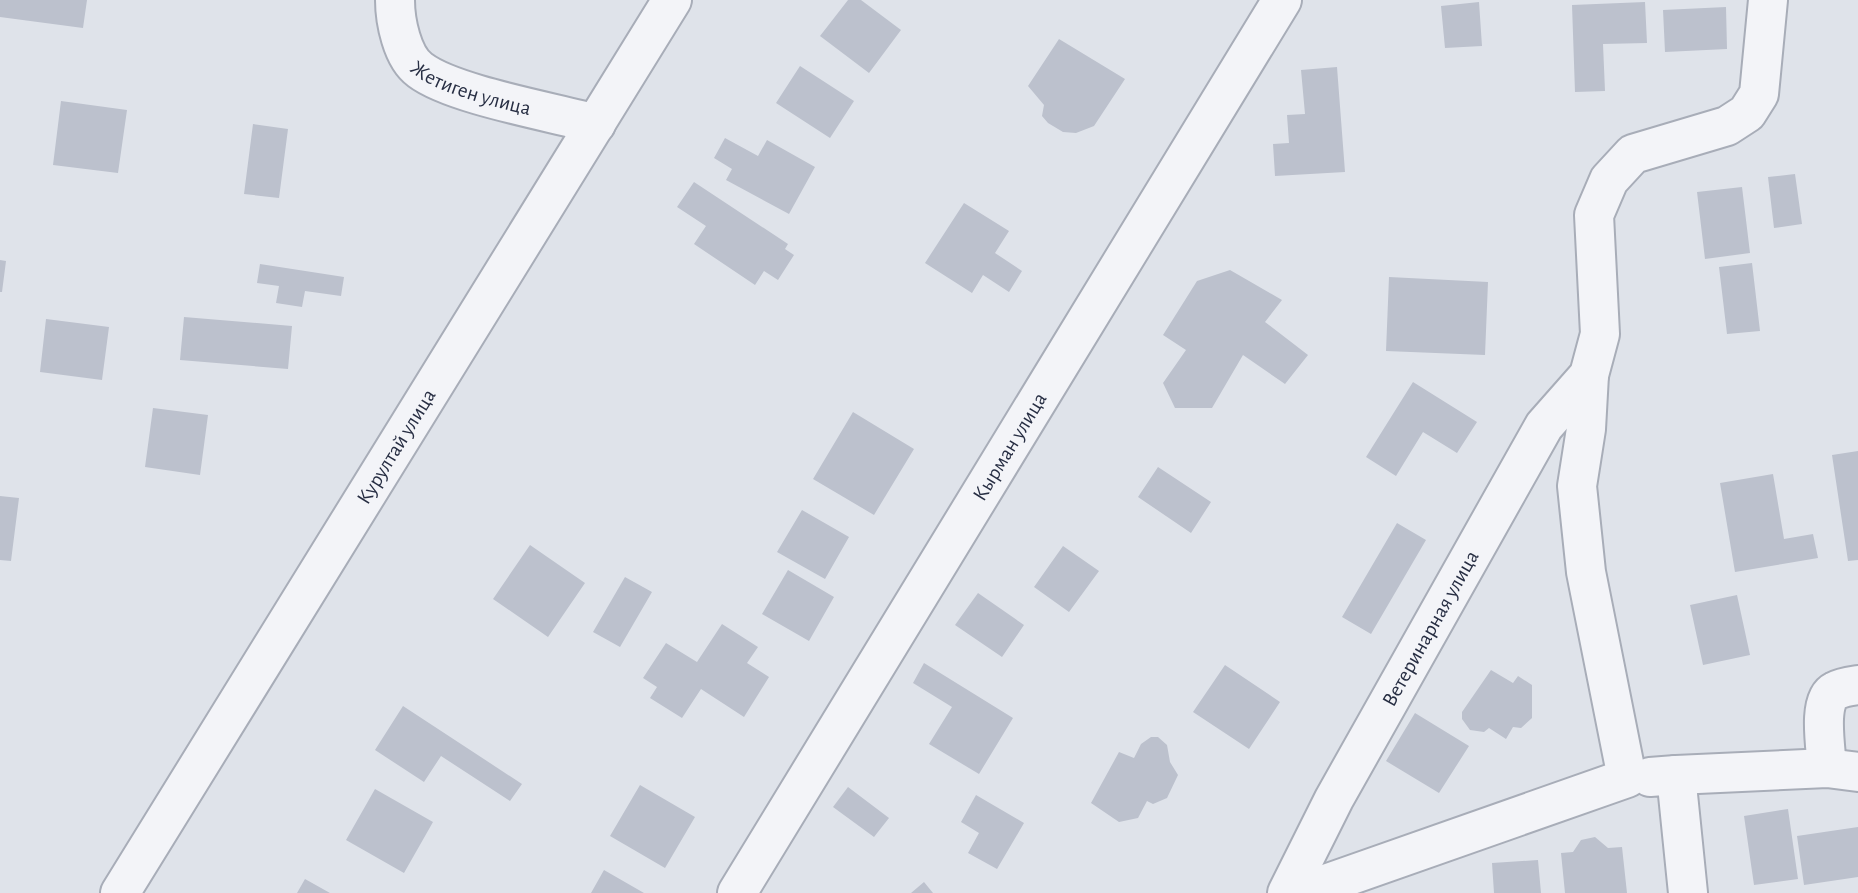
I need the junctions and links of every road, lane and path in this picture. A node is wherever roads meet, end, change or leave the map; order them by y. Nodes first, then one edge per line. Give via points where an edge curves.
1 (396, 0) edge
2 (672, 0) edge
3 (1282, 0) edge
4 (1768, 0) edge
5 (596, 124) junction
6 (1589, 375) junction
7 (1858, 685) edge
8 (1842, 770) edge
9 (1676, 775) junction
10 (1627, 778) junction
11 (120, 893) edge
12 (737, 893) edge
13 (1287, 893) edge
14 (1300, 893) edge
15 (1688, 893) edge

1 - 5 street, Жетиген улица via 402,41 418,69 448,85
2 - 5 street, Курултай улица
3 - 12 street, Кырман улица
4 - 6 street, Ветеринарная улица via 1759,94 1747,113 1727,126 1633,154 1609,180 1594,215 1600,334
5 - 11 street, Курултай улица
6 - 10 street, Ветеринарная улица via 1577,486 1586,572
6 - 13 street, Ветеринарная улица via 1544,426 1334,799
7 - 8 street via 1834,691 1824,711
8 - 9 street
9 - 10 street
9 - 15 street
10 - 14 street

